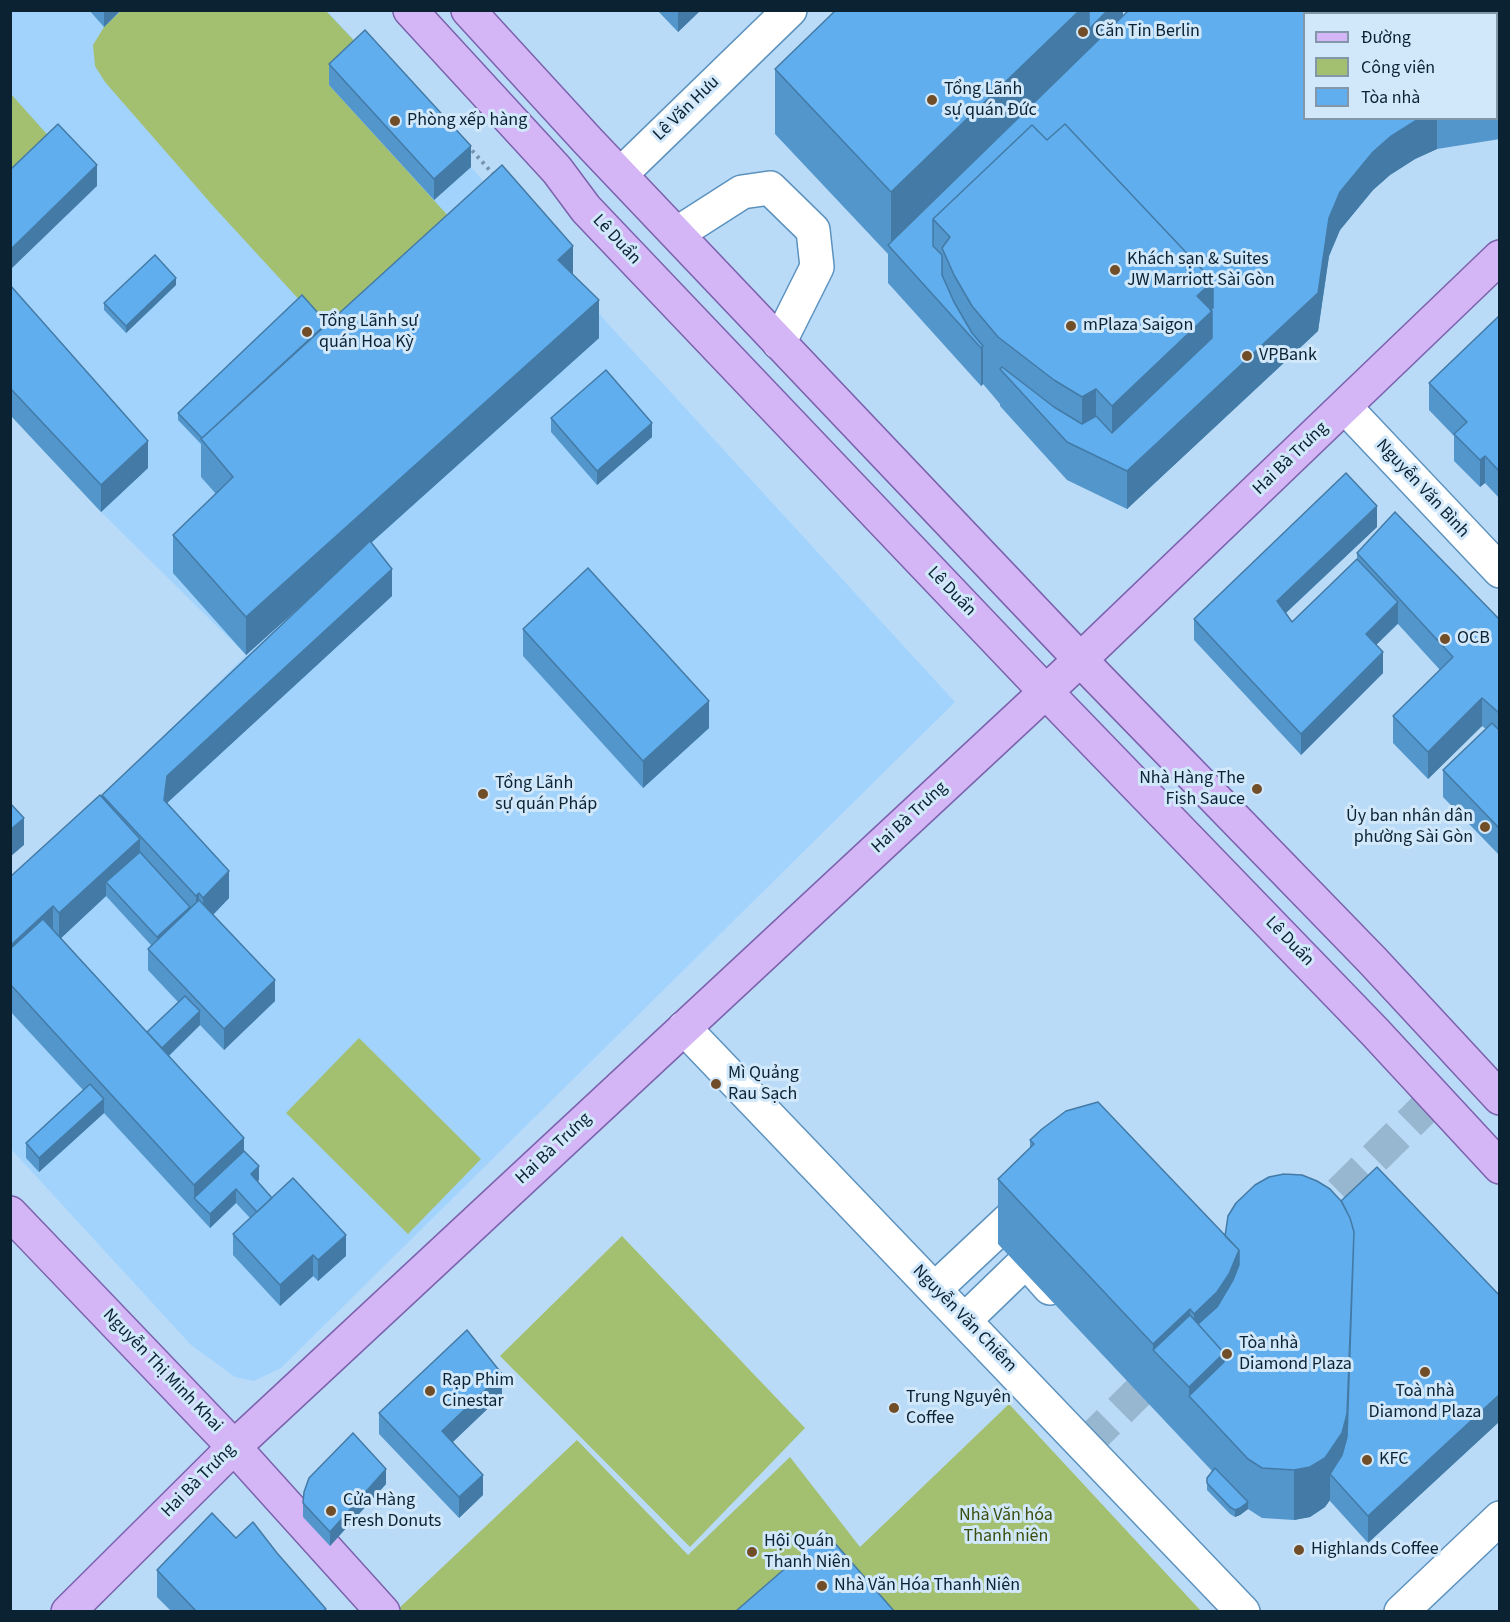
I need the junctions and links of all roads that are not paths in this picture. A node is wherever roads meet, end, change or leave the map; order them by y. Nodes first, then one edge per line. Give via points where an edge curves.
1 (410, 10) edge
2 (468, 10) edge
3 (790, 10) edge
4 (621, 174) junction
5 (586, 209) junction
6 (678, 233) junction
7 (1500, 257) edge
8 (779, 343) junction
9 (804, 369) junction
10 (770, 404) junction
11 (1345, 407) junction
12 (1500, 572) edge
13 (1081, 659) junction
14 (1046, 692) junction
15 (1271, 857) junction
16 (1238, 888) junction
17 (1407, 999) junction
18 (684, 1028) junction
19 (1374, 1031) junction
20 (1500, 1098) edge
21 (1500, 1167) edge
22 (1030, 1199) edge
23 (10, 1213) edge
24 (935, 1289) junction
25 (1071, 1313) edge
26 (965, 1320) junction
27 (234, 1447) junction
28 (1500, 1518) edge
29 (68, 1611) edge
30 (383, 1611) edge
31 (1243, 1611) edge
32 (1401, 1611) edge

1 - 5 main road, Lê Duẩn via 557,170
2 - 4 main road
3 - 4 street, Lê Văn Hưu
4 - 5 main road, Lê Văn Hưu
4 - 6 main road
5 - 10 main road, Lê Duẩn
6 - 8 main road
6 - 8 street via 742,192 770,188 813,230 817,267
7 - 11 main road, Hai Bà Trưng
8 - 9 main road
9 - 10 main road
9 - 13 main road
10 - 14 main road, Lê Duẩn
11 - 12 street, Nguyễn Văn Bình
11 - 13 main road, Hai Bà Trưng
13 - 14 main road, Hai Bà Trưng
13 - 15 main road
14 - 16 main road, Lê Duẩn
14 - 18 main road, Hai Bà Trưng
15 - 16 main road
15 - 17 main road
16 - 19 main road, Lê Duẩn
17 - 19 main road
17 - 20 main road
18 - 24 street, Nguyễn Văn Chiêm
18 - 27 main road, Hai Bà Trưng
19 - 21 main road, Lê Duẩn
22 - 24 street
23 - 27 main road, Nguyễn Thị Minh Khai
24 - 26 street, Nguyễn Văn Chiêm
25 - 26 street via 1026,1261
26 - 31 street, Nguyễn Văn Chiêm
27 - 29 main road, Hai Bà Trưng
27 - 30 main road, Nguyễn Thị Minh Khai
28 - 32 street

